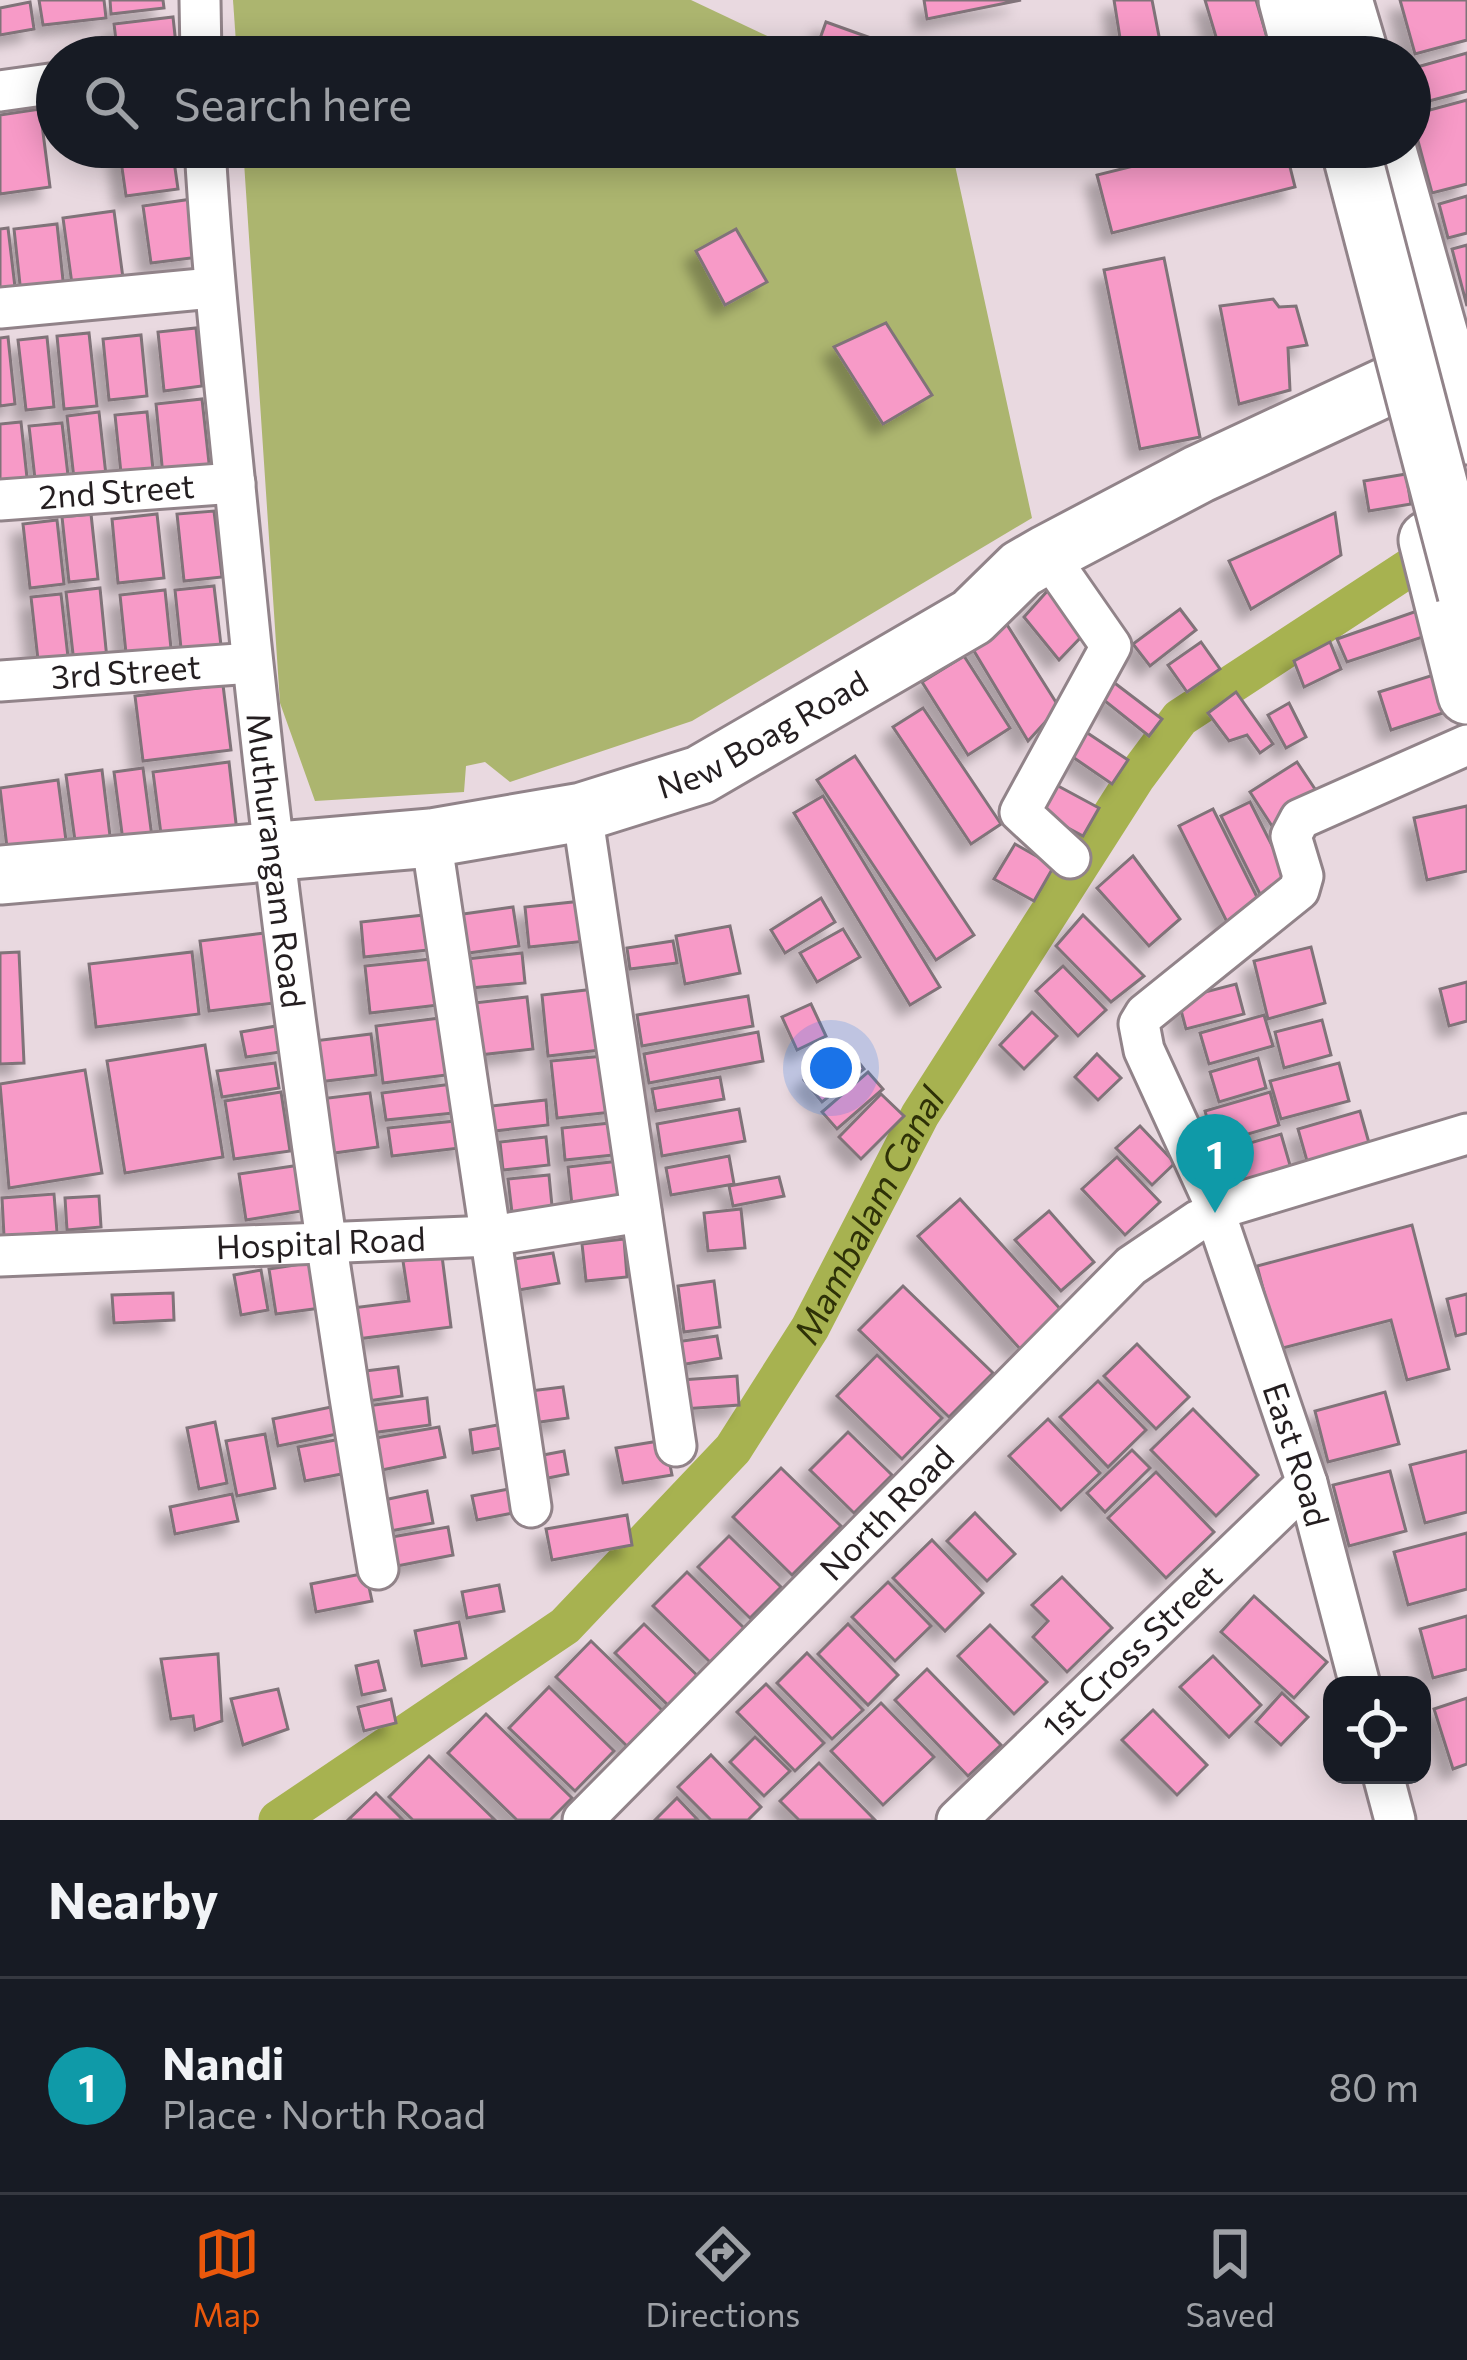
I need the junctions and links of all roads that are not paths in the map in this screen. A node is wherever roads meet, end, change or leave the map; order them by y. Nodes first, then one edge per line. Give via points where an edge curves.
1 (200, 0) edge
2 (1288, 0) edge
3 (1307, 0) edge
4 (1343, 0) edge
5 (201, 36) edge
6 (1297, 36) edge
7 (1318, 36) edge
8 (1354, 36) edge
9 (36, 86) edge
10 (0, 91) edge
11 (206, 168) edge
12 (1333, 168) edge
13 (1355, 168) edge
14 (1394, 168) edge
15 (212, 288) junction
16 (0, 308) edge
17 (1459, 362) edge
18 (1390, 385) junction
19 (1467, 435) edge
20 (235, 483) junction
21 (0, 500) edge
22 (1047, 554) junction
23 (1467, 593) edge
24 (252, 663) junction
25 (0, 681) edge
26 (1467, 695) edge
27 (1467, 745) edge
28 (582, 812) junction
29 (430, 838) junction
30 (272, 852) junction
31 (1070, 858) dead end
32 (0, 875) edge
33 (1467, 1134) edge
34 (641, 1211) junction
35 (1216, 1213) junction
36 (491, 1237) junction
37 (323, 1244) junction
38 (0, 1256) edge
39 (676, 1446) dead end
40 (1307, 1483) junction
41 (531, 1507) dead end
42 (378, 1569) dead end
43 (1358, 1676) edge
44 (1385, 1784) edge
45 (583, 1820) edge
46 (957, 1820) edge
47 (1395, 1820) edge

1 - 5 street
2 - 6 main road
3 - 7 main road
4 - 8 main road
9 - 10 street
11 - 15 street, Muthurangam Road
12 - 18 main road
13 - 23 main road, bridge
14 - 17 main road
15 - 16 street
15 - 20 street, Muthurangam Road
17 - 18 main road, New Boag Road
17 - 19 main road
18 - 22 main road, New Boag Road
18 - 26 main road
20 - 21 street, 2nd Street
20 - 24 street, Muthurangam Road
22 - 28 main road, New Boag Road via 972,617 700,775
22 - 31 street via 1111,646 1020,812
24 - 25 street, 3rd Street
24 - 30 street, Muthurangam Road
27 - 35 street, East Road via 1300,819 1291,836 1303,876 1299,890 1144,1014 1144,1049
28 - 29 main road, New Boag Road
28 - 34 street
29 - 30 main road, New Boag Road
29 - 36 street
30 - 32 main road, New Boag Road
30 - 37 street, Muthurangam Road
33 - 35 street, North Road
34 - 36 street, Hospital Road
34 - 39 street
35 - 40 street, East Road
35 - 45 street, North Road via 1131,1266
36 - 37 street, Hospital Road
36 - 41 street
37 - 38 street, Hospital Road
37 - 42 street, Muthurangam Road
40 - 43 street, East Road
40 - 46 street, 1st Cross Street
44 - 47 street

